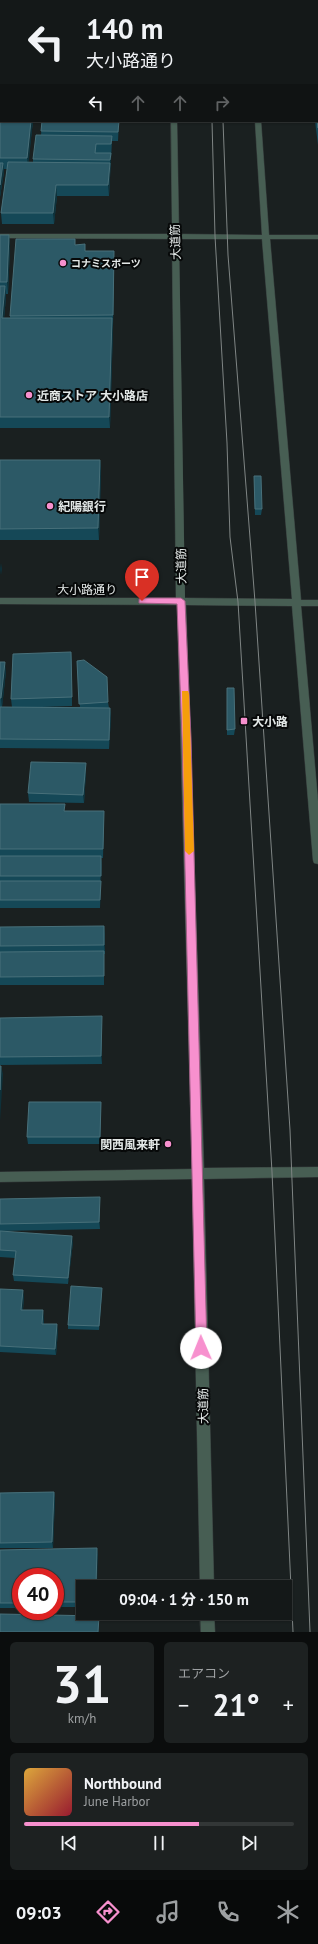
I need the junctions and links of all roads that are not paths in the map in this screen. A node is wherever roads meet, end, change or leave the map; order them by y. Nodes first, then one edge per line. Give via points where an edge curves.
1 (174, 122) edge
2 (258, 122) edge
3 (175, 235) junction
4 (0, 236) edge
5 (265, 237) junction
6 (318, 237) edge
7 (181, 601) junction
8 (0, 602) edge
9 (295, 603) junction
10 (318, 603) edge
11 (318, 860) edge
12 (318, 1172) edge
13 (198, 1174) junction
14 (0, 1176) edge
15 (207, 1580) edge
16 (207, 1620) edge
17 (208, 1632) edge

1 - 3 street, 大道筋
2 - 5 street
3 - 4 street
3 - 5 street
3 - 7 street, 大道筋
5 - 6 street
5 - 9 street
7 - 8 street, 大小路通り
7 - 9 street, 大小路通り
7 - 13 street, 大道筋
9 - 10 street, 大小路通り
9 - 11 street
12 - 13 street
13 - 14 street
13 - 15 street, 大道筋
16 - 17 street

